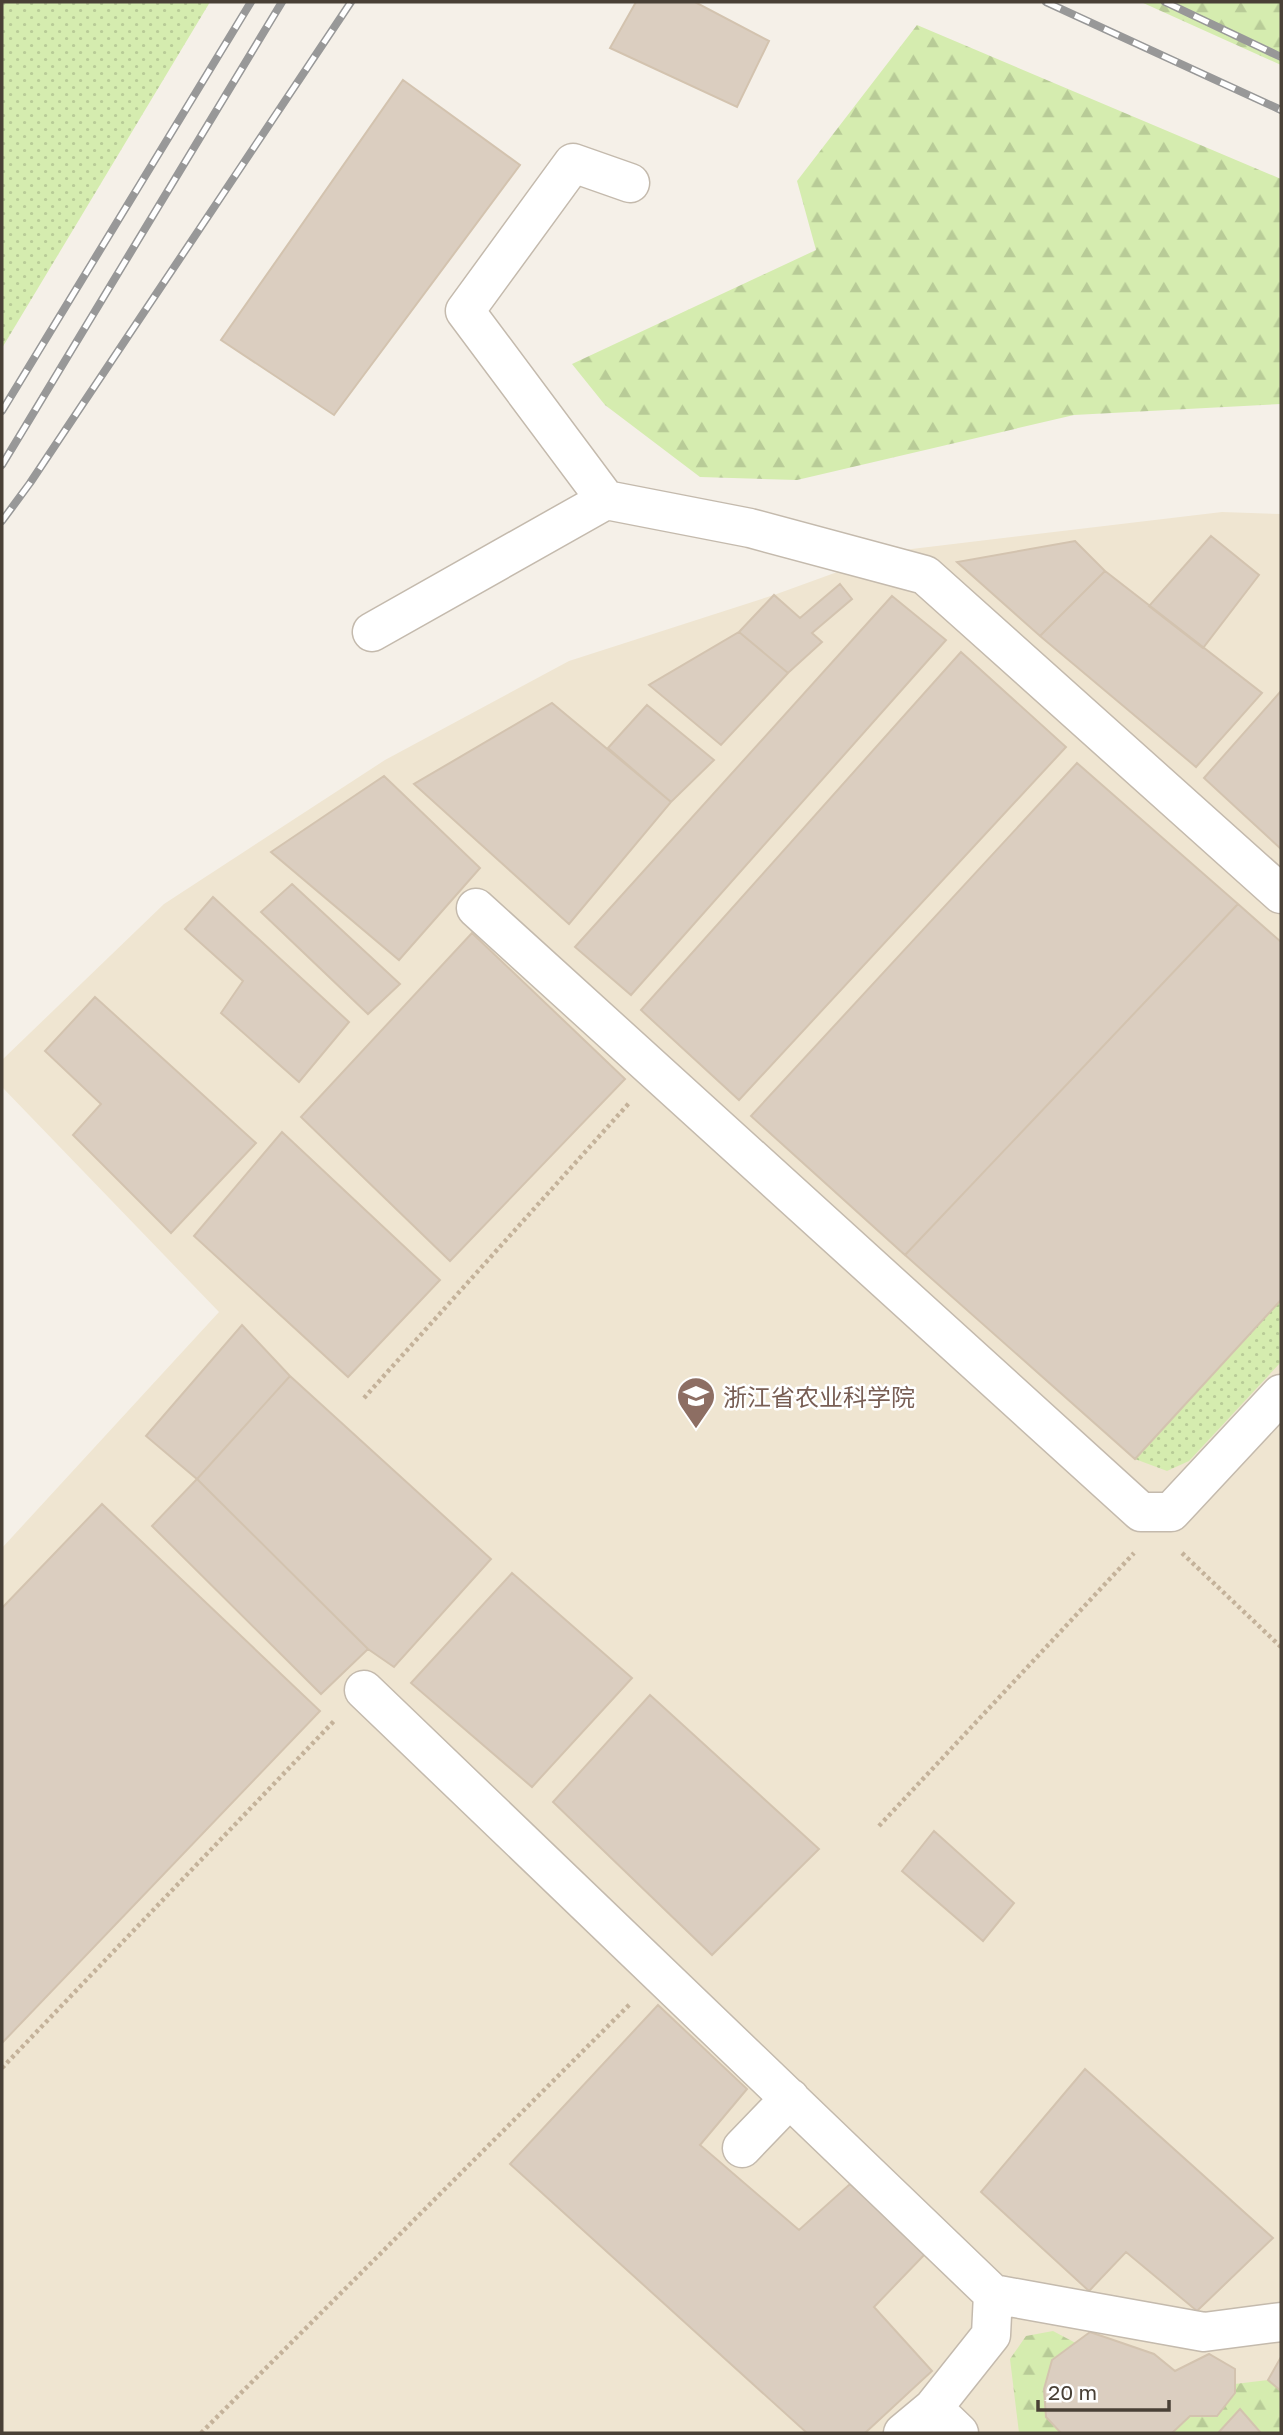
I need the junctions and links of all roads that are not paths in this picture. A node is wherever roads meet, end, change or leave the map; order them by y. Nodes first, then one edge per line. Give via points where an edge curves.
1 (630, 183) dead end
2 (606, 500) junction
3 (373, 632) dead end
4 (1281, 894) edge
5 (476, 908) dead end
6 (1281, 1394) edge
7 (364, 1690) road end
8 (790, 2098) junction
9 (742, 2148) dead end
10 (993, 2294) junction
11 (1281, 2322) edge
12 (946, 2421) edge
13 (903, 2433) edge

1 - 2 lane via 573,163 465,312
2 - 3 lane
2 - 4 lane via 750,528 925,575
5 - 6 lane via 1141,1512 1164,1520
7 - 8 lane
8 - 9 lane
8 - 10 lane
10 - 11 lane via 1204,2332
10 - 12 lane via 991,2335
12 - 13 lane

